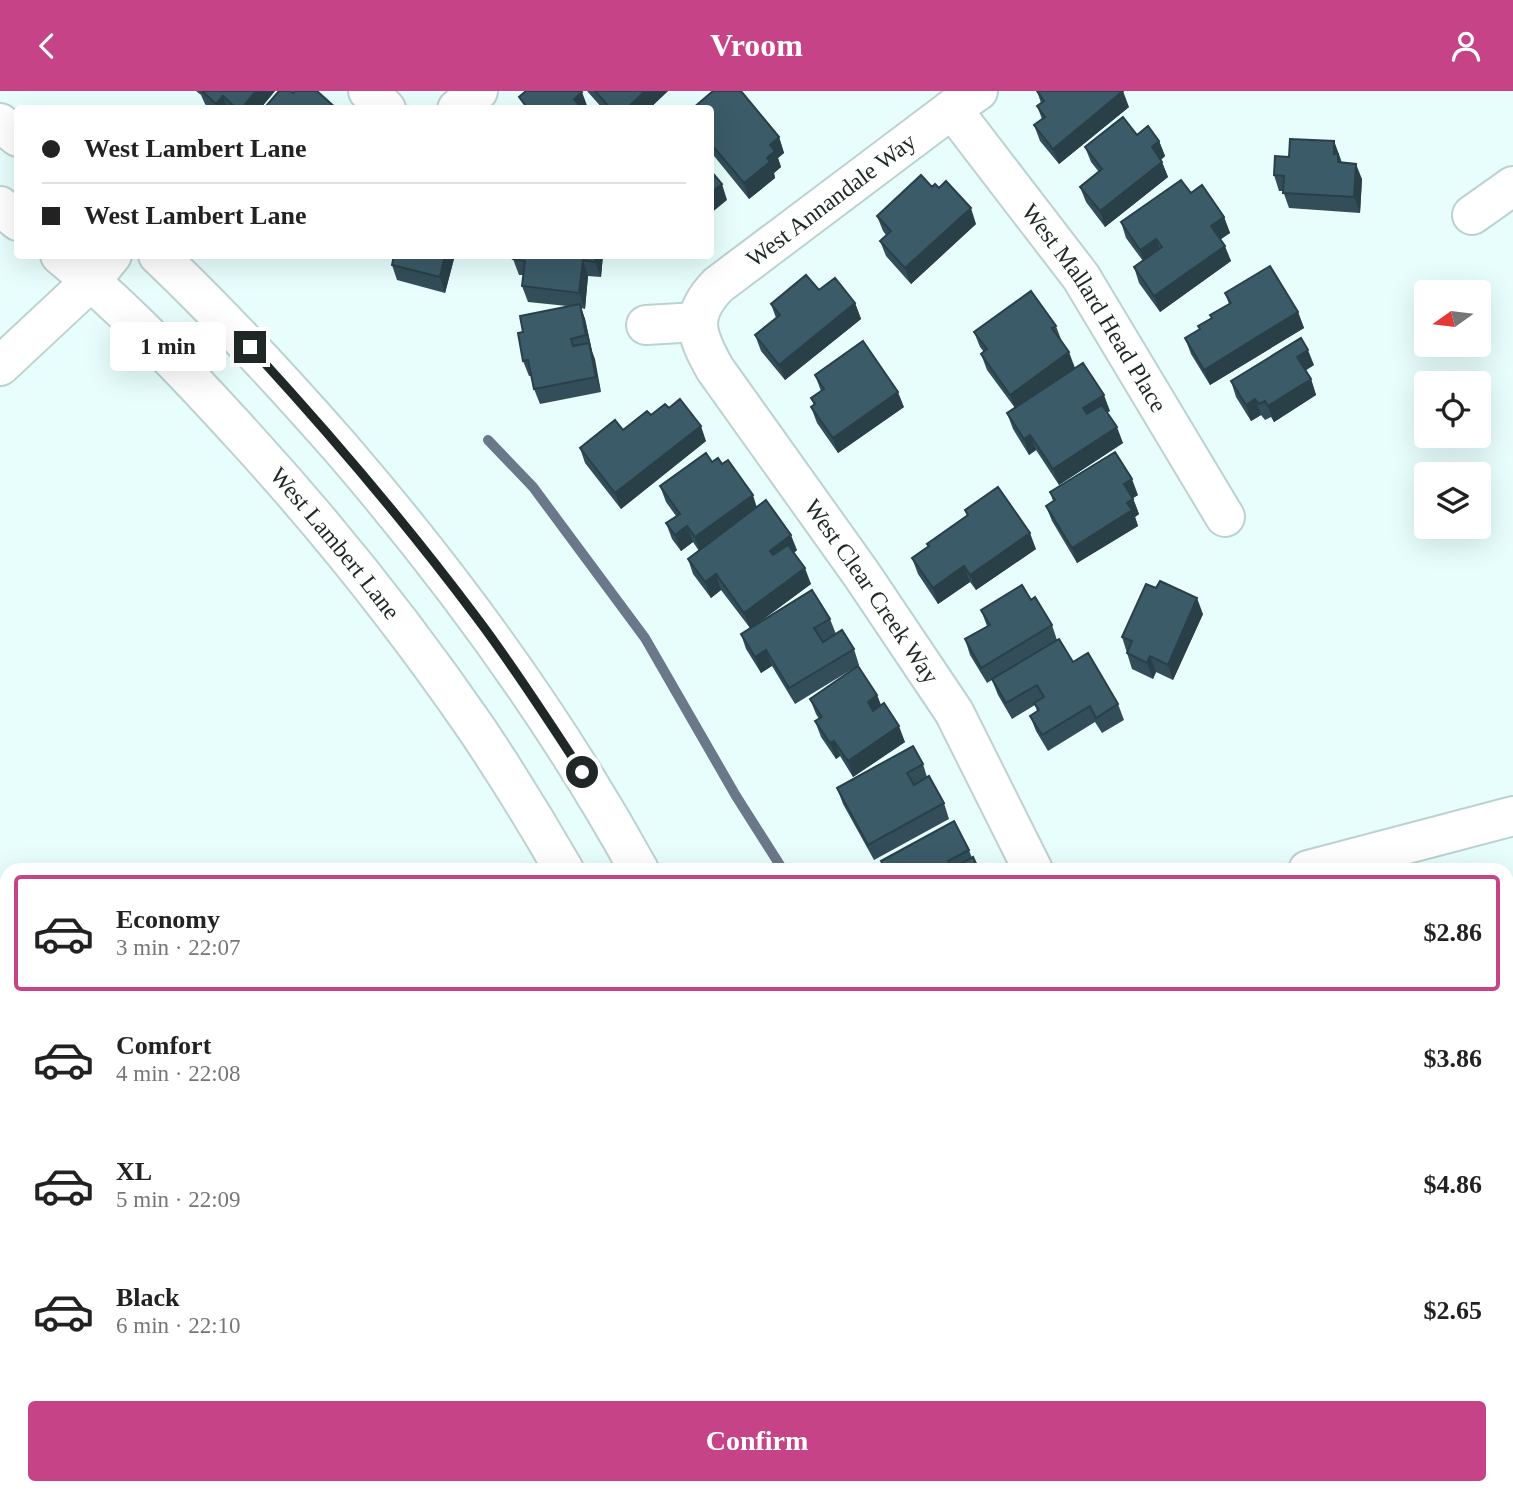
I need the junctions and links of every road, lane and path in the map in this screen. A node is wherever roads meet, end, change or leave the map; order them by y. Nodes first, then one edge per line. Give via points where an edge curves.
1 (368, 91) edge
2 (478, 91) edge
3 (965, 100) edge
4 (382, 105) edge
5 (462, 105) edge
6 (0, 123) edge
7 (14, 134) edge
8 (1513, 186) edge
9 (0, 206) edge
10 (1472, 215) dead end
11 (14, 218) edge
12 (73, 259) edge
13 (162, 259) edge
14 (102, 268) edge
15 (698, 322) junction
16 (646, 325) dead end
17 (0, 366) edge
18 (1225, 517) dead end
19 (1513, 816) edge
20 (560, 863) edge
21 (635, 863) edge
22 (1030, 863) edge
23 (1335, 863) edge

1 - 4 street
2 - 5 street
3 - 15 street, West Annandale Way via 718,285 702,305
3 - 18 street, West Mallard Head Place via 1081,277
6 - 7 street
8 - 10 street
9 - 11 street
12 - 14 street, West Lambert Lane
13 - 21 street via 276,375 429,555 531,694
14 - 17 street
14 - 20 street, West Lambert Lane via 379,595 478,731
15 - 16 street
15 - 22 street, West Clear Creek Way via 698,334 715,369 954,712
19 - 23 street

